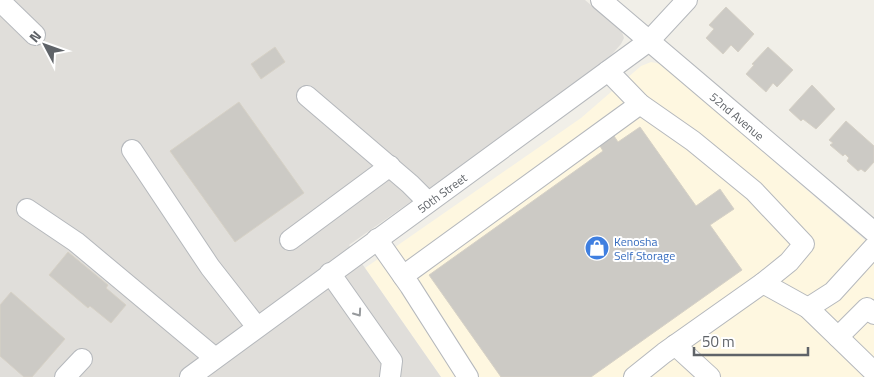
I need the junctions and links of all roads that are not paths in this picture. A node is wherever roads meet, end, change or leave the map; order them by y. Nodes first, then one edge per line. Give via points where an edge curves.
1 (601, 0) edge
2 (686, 0) edge
3 (0, 1) edge
4 (35, 35) dead end
5 (649, 41) junction
6 (608, 71) junction
7 (307, 96) dead end
8 (640, 104) junction
9 (132, 150) dead end
10 (390, 166) junction
11 (428, 202) junction
12 (26, 209) dead end
13 (874, 232) edge
14 (290, 240) dead end
15 (377, 240) junction
16 (874, 247) edge
17 (330, 273) junction
18 (403, 276) junction
19 (763, 283) junction
20 (808, 308) junction
21 (874, 314) edge
22 (257, 328) junction
23 (838, 337) junction
24 (675, 345) junction
25 (215, 358) junction
26 (82, 359) dead end
27 (874, 372) edge
28 (65, 377) edge
29 (190, 377) edge
30 (390, 377) edge
31 (468, 377) edge
32 (634, 377) edge
33 (710, 377) edge

1 - 5 street, 52nd Avenue
2 - 5 street, 50th Street
3 - 4 street
5 - 6 street, 50th Street
5 - 13 street, 52nd Avenue
6 - 8 street
6 - 11 street, 50th Street
7 - 10 street
8 - 18 street
8 - 19 street via 693,141 754,191 804,244 790,262
9 - 22 street via 210,268
10 - 11 street
10 - 14 street
11 - 15 street, 50th Street
12 - 25 street via 76,242
15 - 17 street, 50th Street
15 - 18 street
16 - 20 street via 834,292
17 - 22 street, 50th Street
17 -> 30 street via 392,360
18 - 31 street
19 - 20 street
19 - 24 street
20 - 23 street
21 - 23 street via 867,308
22 - 25 street, 50th Street
23 - 27 street
24 - 32 street
24 - 33 street
25 - 29 street, 50th Street
26 - 28 street

